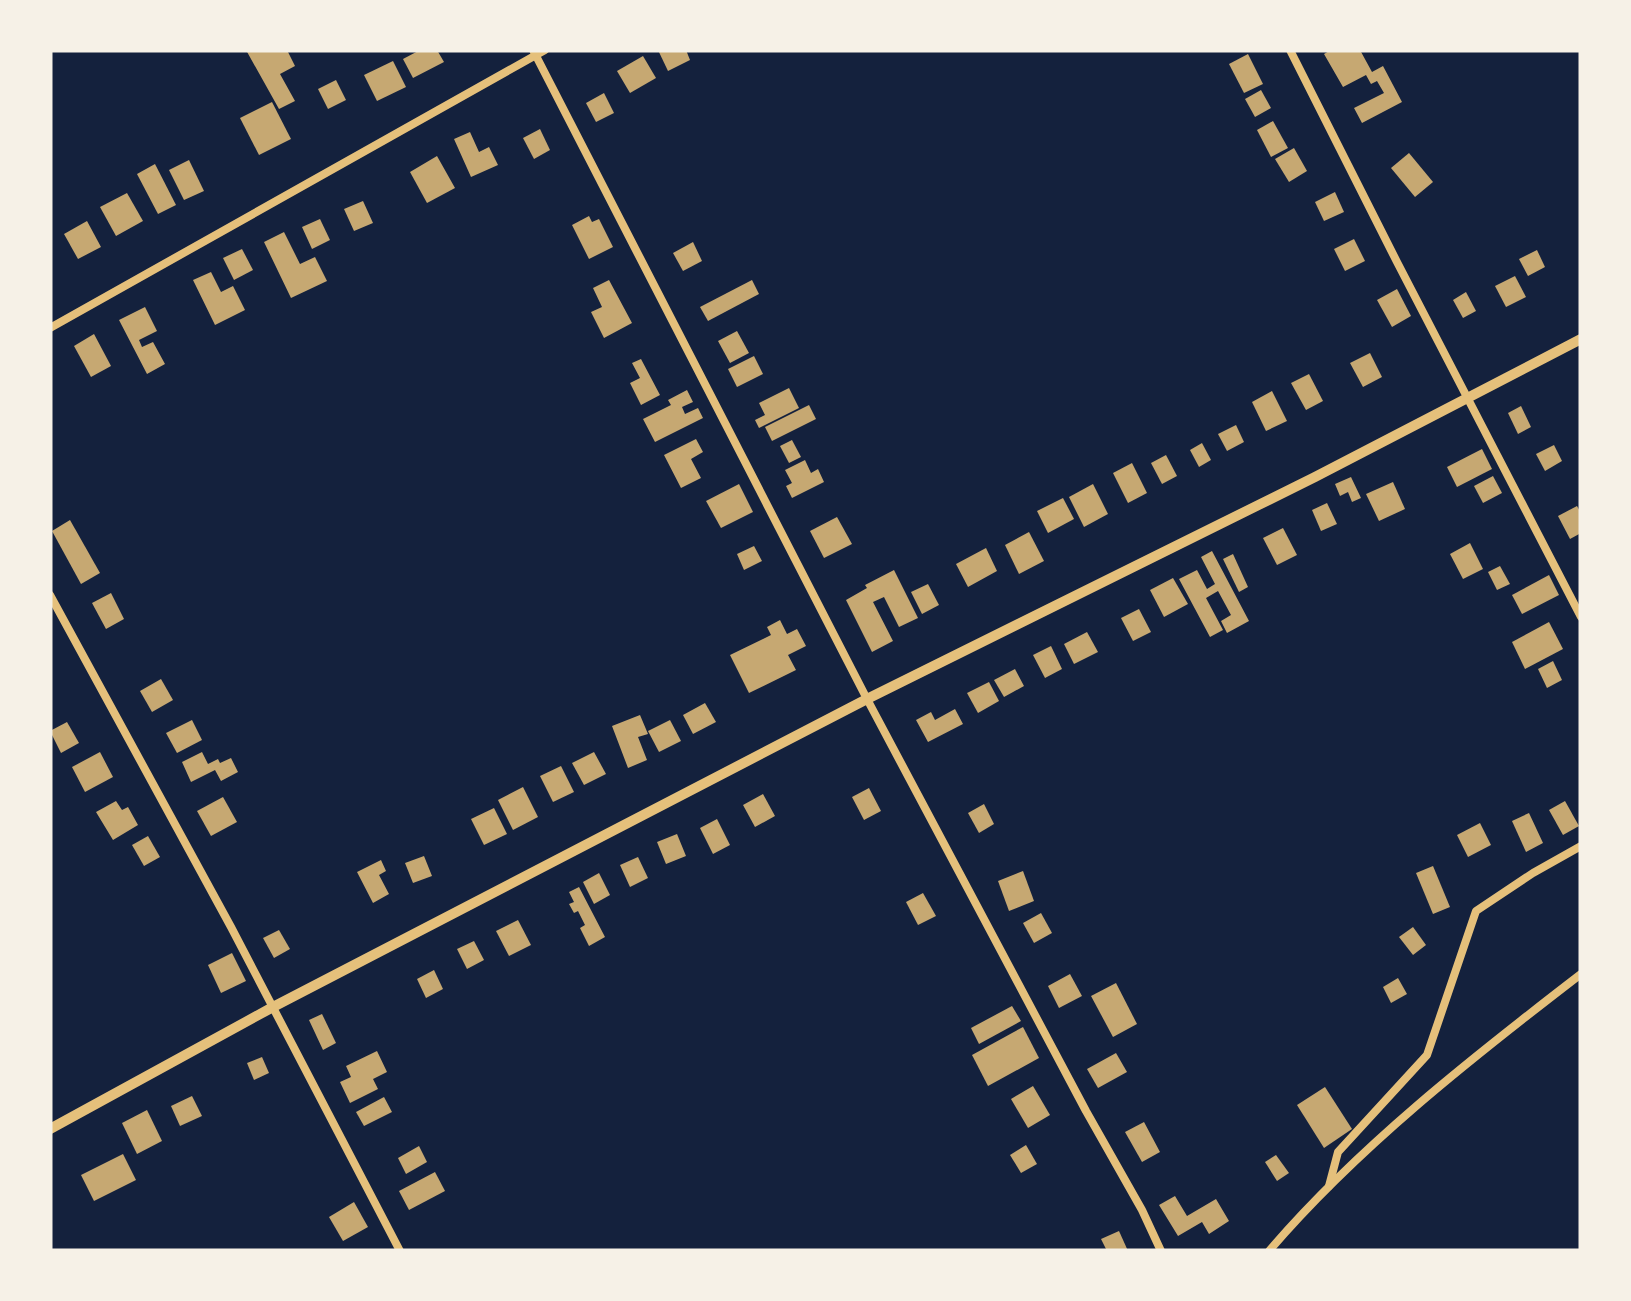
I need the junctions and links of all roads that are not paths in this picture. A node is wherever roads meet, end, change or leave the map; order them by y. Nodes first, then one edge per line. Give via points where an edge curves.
1 (546, 50) edge
2 (1290, 50) edge
3 (535, 52) edge
4 (50, 328) edge
5 (1581, 339) edge
6 (1468, 399) junction
7 (50, 595) edge
8 (1581, 617) edge
9 (867, 698) junction
10 (1581, 846) edge
11 (1581, 974) edge
12 (272, 1007) junction
13 (50, 1130) edge
14 (1330, 1186) junction
15 (400, 1251) edge
16 (1162, 1251) edge
17 (1269, 1251) edge

1 - 3 street
2 - 6 street
3 - 4 street
3 - 9 street
5 - 6 street
6 - 8 street
6 - 9 street
7 - 12 street
9 - 12 street
9 - 16 street
10 - 14 street via 1476,912 1426,1055 1338,1152
11 - 14 street
12 - 13 street
12 - 15 street
14 - 17 street

